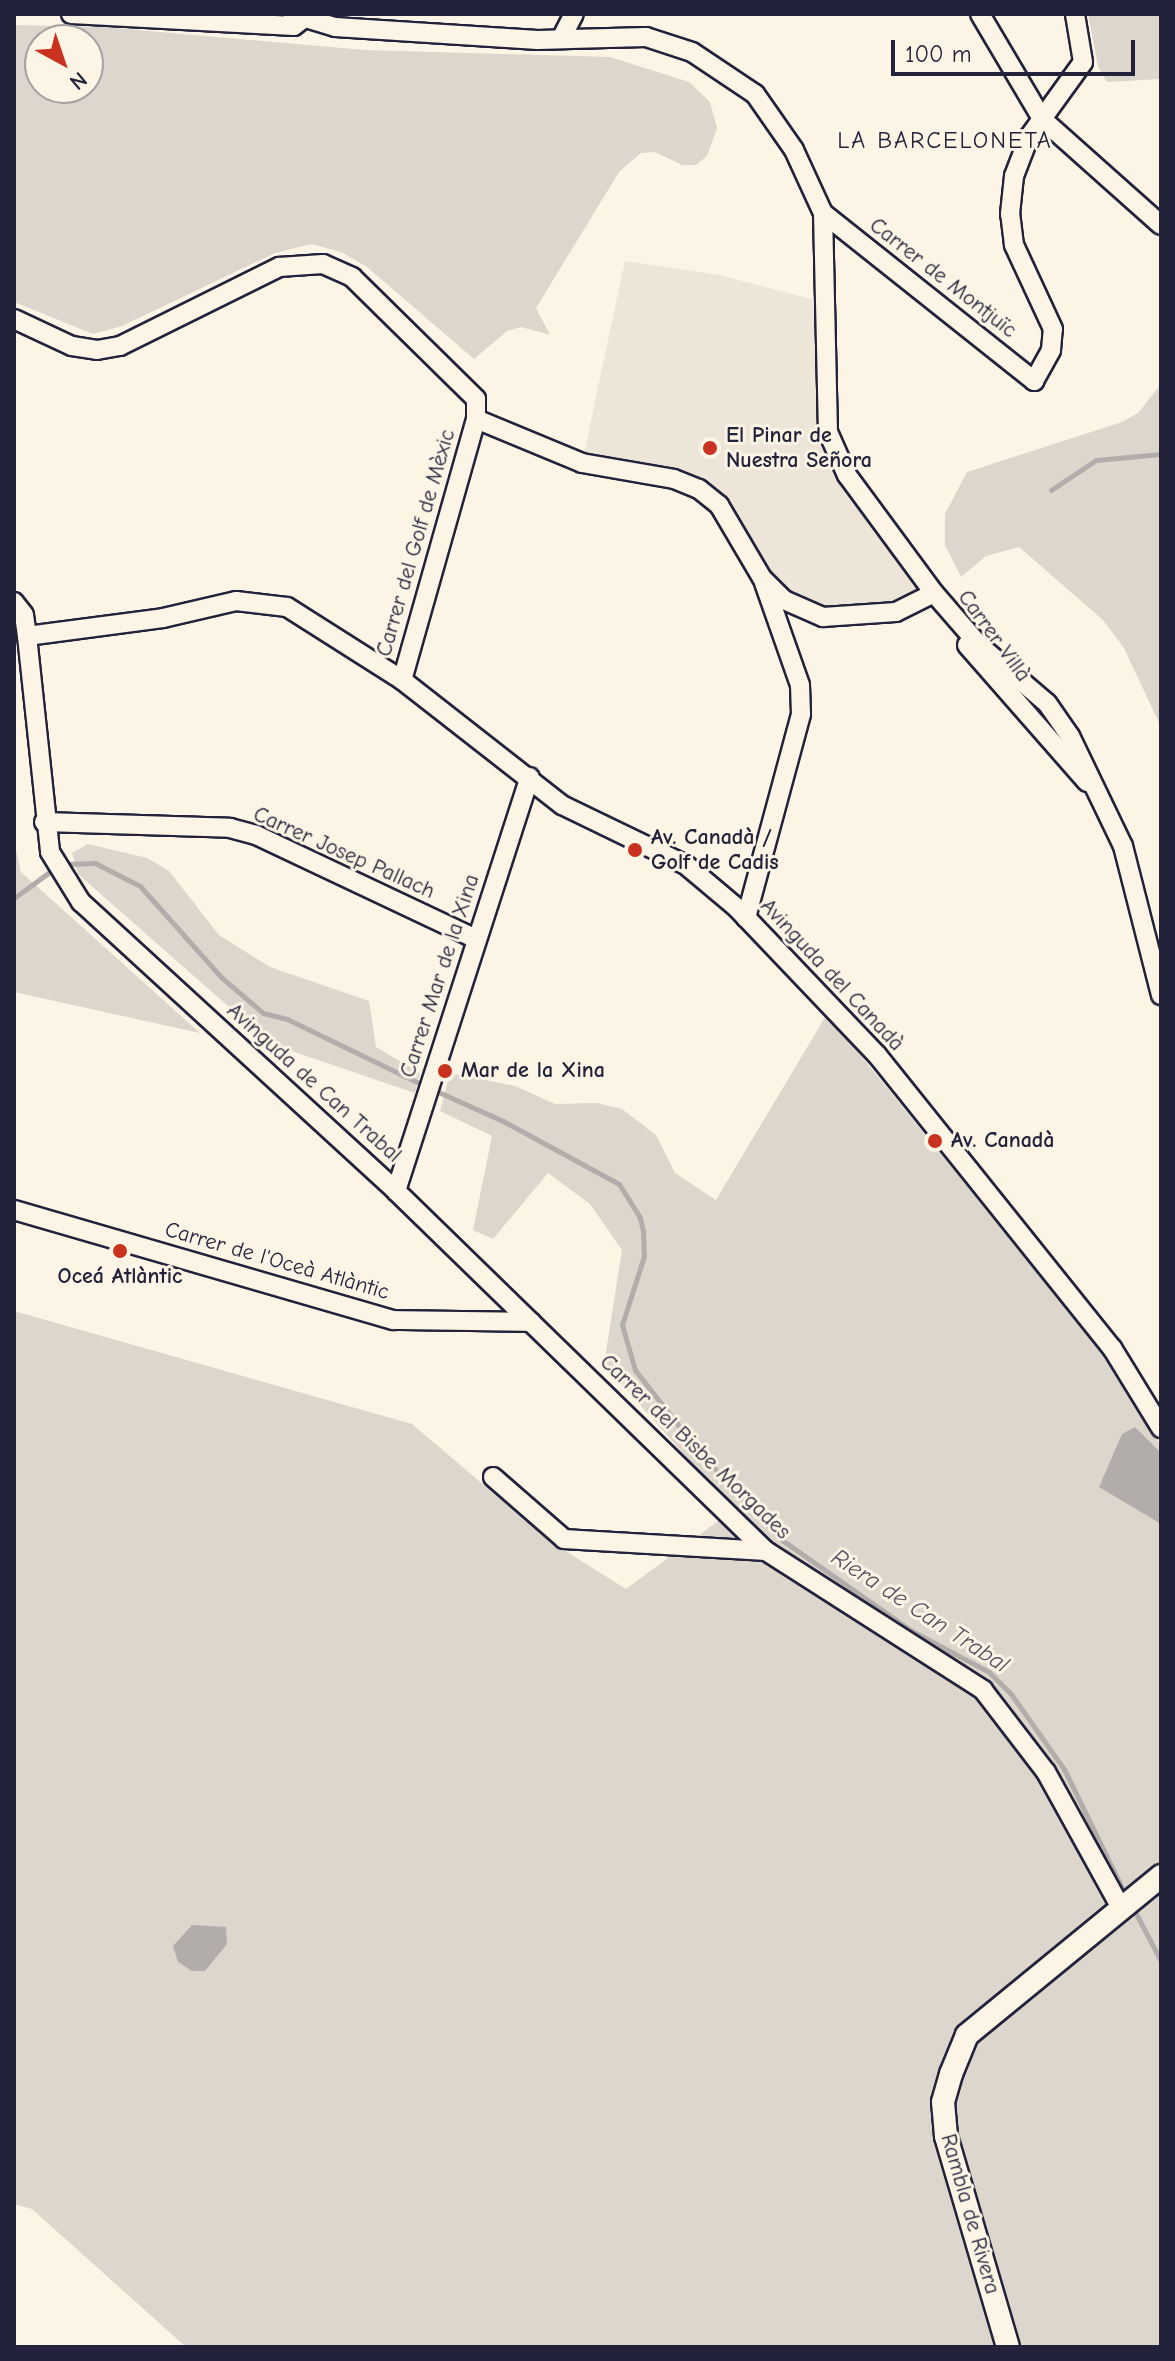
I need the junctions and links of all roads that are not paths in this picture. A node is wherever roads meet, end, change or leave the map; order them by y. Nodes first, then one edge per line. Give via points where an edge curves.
1 (71, 14) edge
2 (574, 14) edge
3 (980, 14) edge
4 (1075, 14) edge
5 (302, 16) edge
6 (561, 39) junction
7 (1042, 119) junction
8 (823, 213) junction
9 (1161, 225) edge
10 (14, 319) edge
11 (476, 419) junction
12 (762, 578) junction
13 (934, 593) junction
14 (197, 608) junction
15 (19, 609) edge
16 (27, 636) junction
17 (402, 680) junction
18 (530, 777) junction
19 (44, 822) junction
20 (746, 918) junction
21 (476, 939) junction
22 (1161, 995) edge
23 (396, 1191) junction
24 (14, 1210) edge
25 (531, 1322) junction
26 (1161, 1428) edge
27 (493, 1477) dead end
28 (766, 1551) junction
29 (1161, 1876) edge
30 (1124, 1902) junction
31 (1008, 2347) edge

1 - 5 street via 294,26
2 - 6 street
3 - 7 street
4 - 7 street via 1083,62
5 - 6 street via 335,27
6 - 8 street via 646,37 692,52 728,75 755,94 779,125
7 - 8 street, Carrer de Montjuïc via 1014,176 1010,214 1014,245 1053,329 1051,350 1034,381
7 - 9 street
8 - 13 street, Carrer Villà via 828,432 847,475
10 - 11 street via 83,349 109,349 264,273 291,264 323,264 352,277 468,387 476,399
11 - 12 street via 582,463 674,479 699,489 719,505
11 - 17 street, Carrer del Golf de Mèxic
12 - 13 street via 784,600 823,617 896,612
12 - 20 street via 800,685 801,714
13 - 22 street, Carrer Villà via 984,667 1085,780 1111,818
14 - 15 street, Avinguda del Canadà via 65,622
14 - 16 street, Avinguda del Canadà via 163,618
14 - 17 street, Avinguda del Canadà via 260,601 287,607
15 - 16 street, Avinguda del Canadà
16 - 19 street
17 - 18 street, Avinguda del Canadà
18 - 20 street, Avinguda del Canadà via 585,820 686,865
18 - 21 street, Carrer Mar de la Xina
19 - 21 street, Carrer Josep Pallach via 230,828 256,835
19 - 23 street, Avinguda de Can Trabal via 50,852 64,879 99,918
20 - 26 street, Avinguda del Canadà via 877,1055 1112,1348
21 - 23 street, Carrer Mar de la Xina
23 - 25 street, Avinguda de Can Trabal
24 - 25 street, Carrer de l'Oceà Atlàntic via 393,1320
25 - 28 street, Carrer del Bisbe Morgades
27 - 28 street via 564,1539
28 - 30 street, Carrer del Bisbe Morgades via 983,1690 1046,1772
29 - 30 street
30 - 31 street, Rambla de Rivera via 967,2035 943,2102 946,2136

